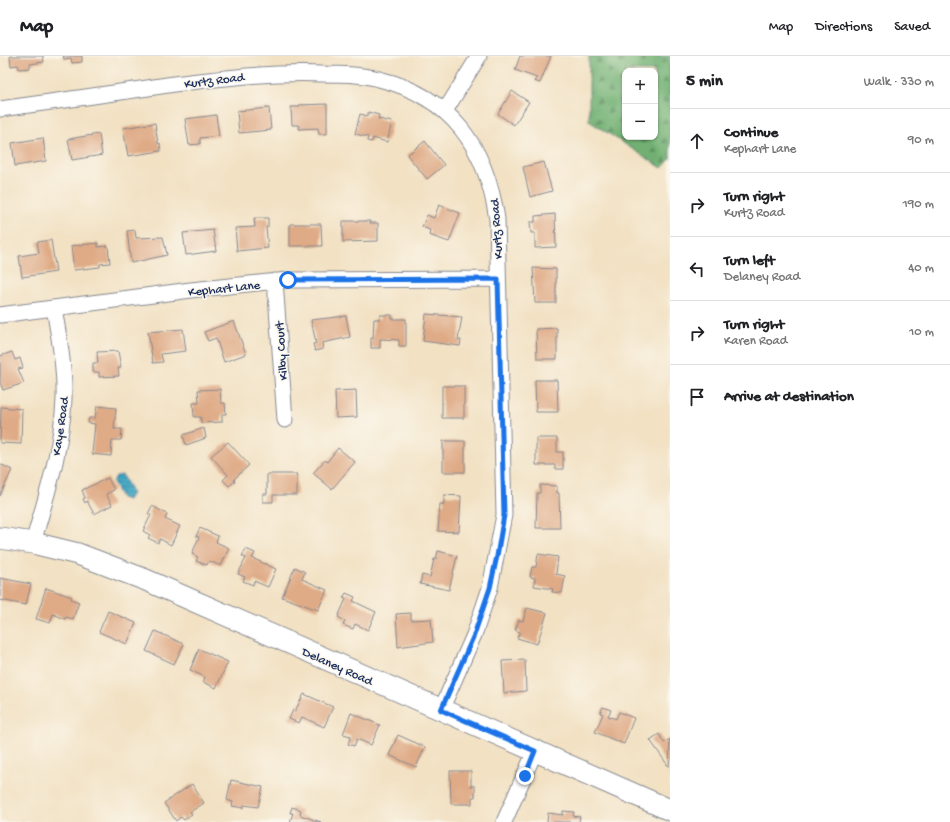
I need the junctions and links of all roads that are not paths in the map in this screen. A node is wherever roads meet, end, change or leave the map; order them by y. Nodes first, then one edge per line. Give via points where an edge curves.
1 (479, 56) edge
2 (0, 109) edge
3 (445, 111) junction
4 (498, 279) junction
5 (275, 282) junction
6 (54, 308) junction
7 (0, 315) edge
8 (285, 420) dead end
9 (0, 538) edge
10 (33, 543) junction
11 (441, 710) junction
12 (535, 751) junction
13 (670, 810) edge
14 (504, 822) edge

1 - 3 street
2 - 3 street, Kurtz Road via 242,75 291,73 349,74 378,78 422,95
3 - 4 street, Kurtz Road via 459,124 486,171 497,219
4 - 5 street, Kephart Lane
4 - 11 street, Kurtz Road via 504,515 490,588 474,635
5 - 6 street, Kephart Lane
5 - 8 street, Kilby Court
6 - 7 street, Kephart Lane
6 - 10 street, Kaye Road via 62,358 64,400 59,437
9 - 10 street, Delaney Road
10 - 11 street, Delaney Road via 78,554 146,580
11 - 12 street, Delaney Road
12 - 13 street, Delaney Road
12 - 14 street

